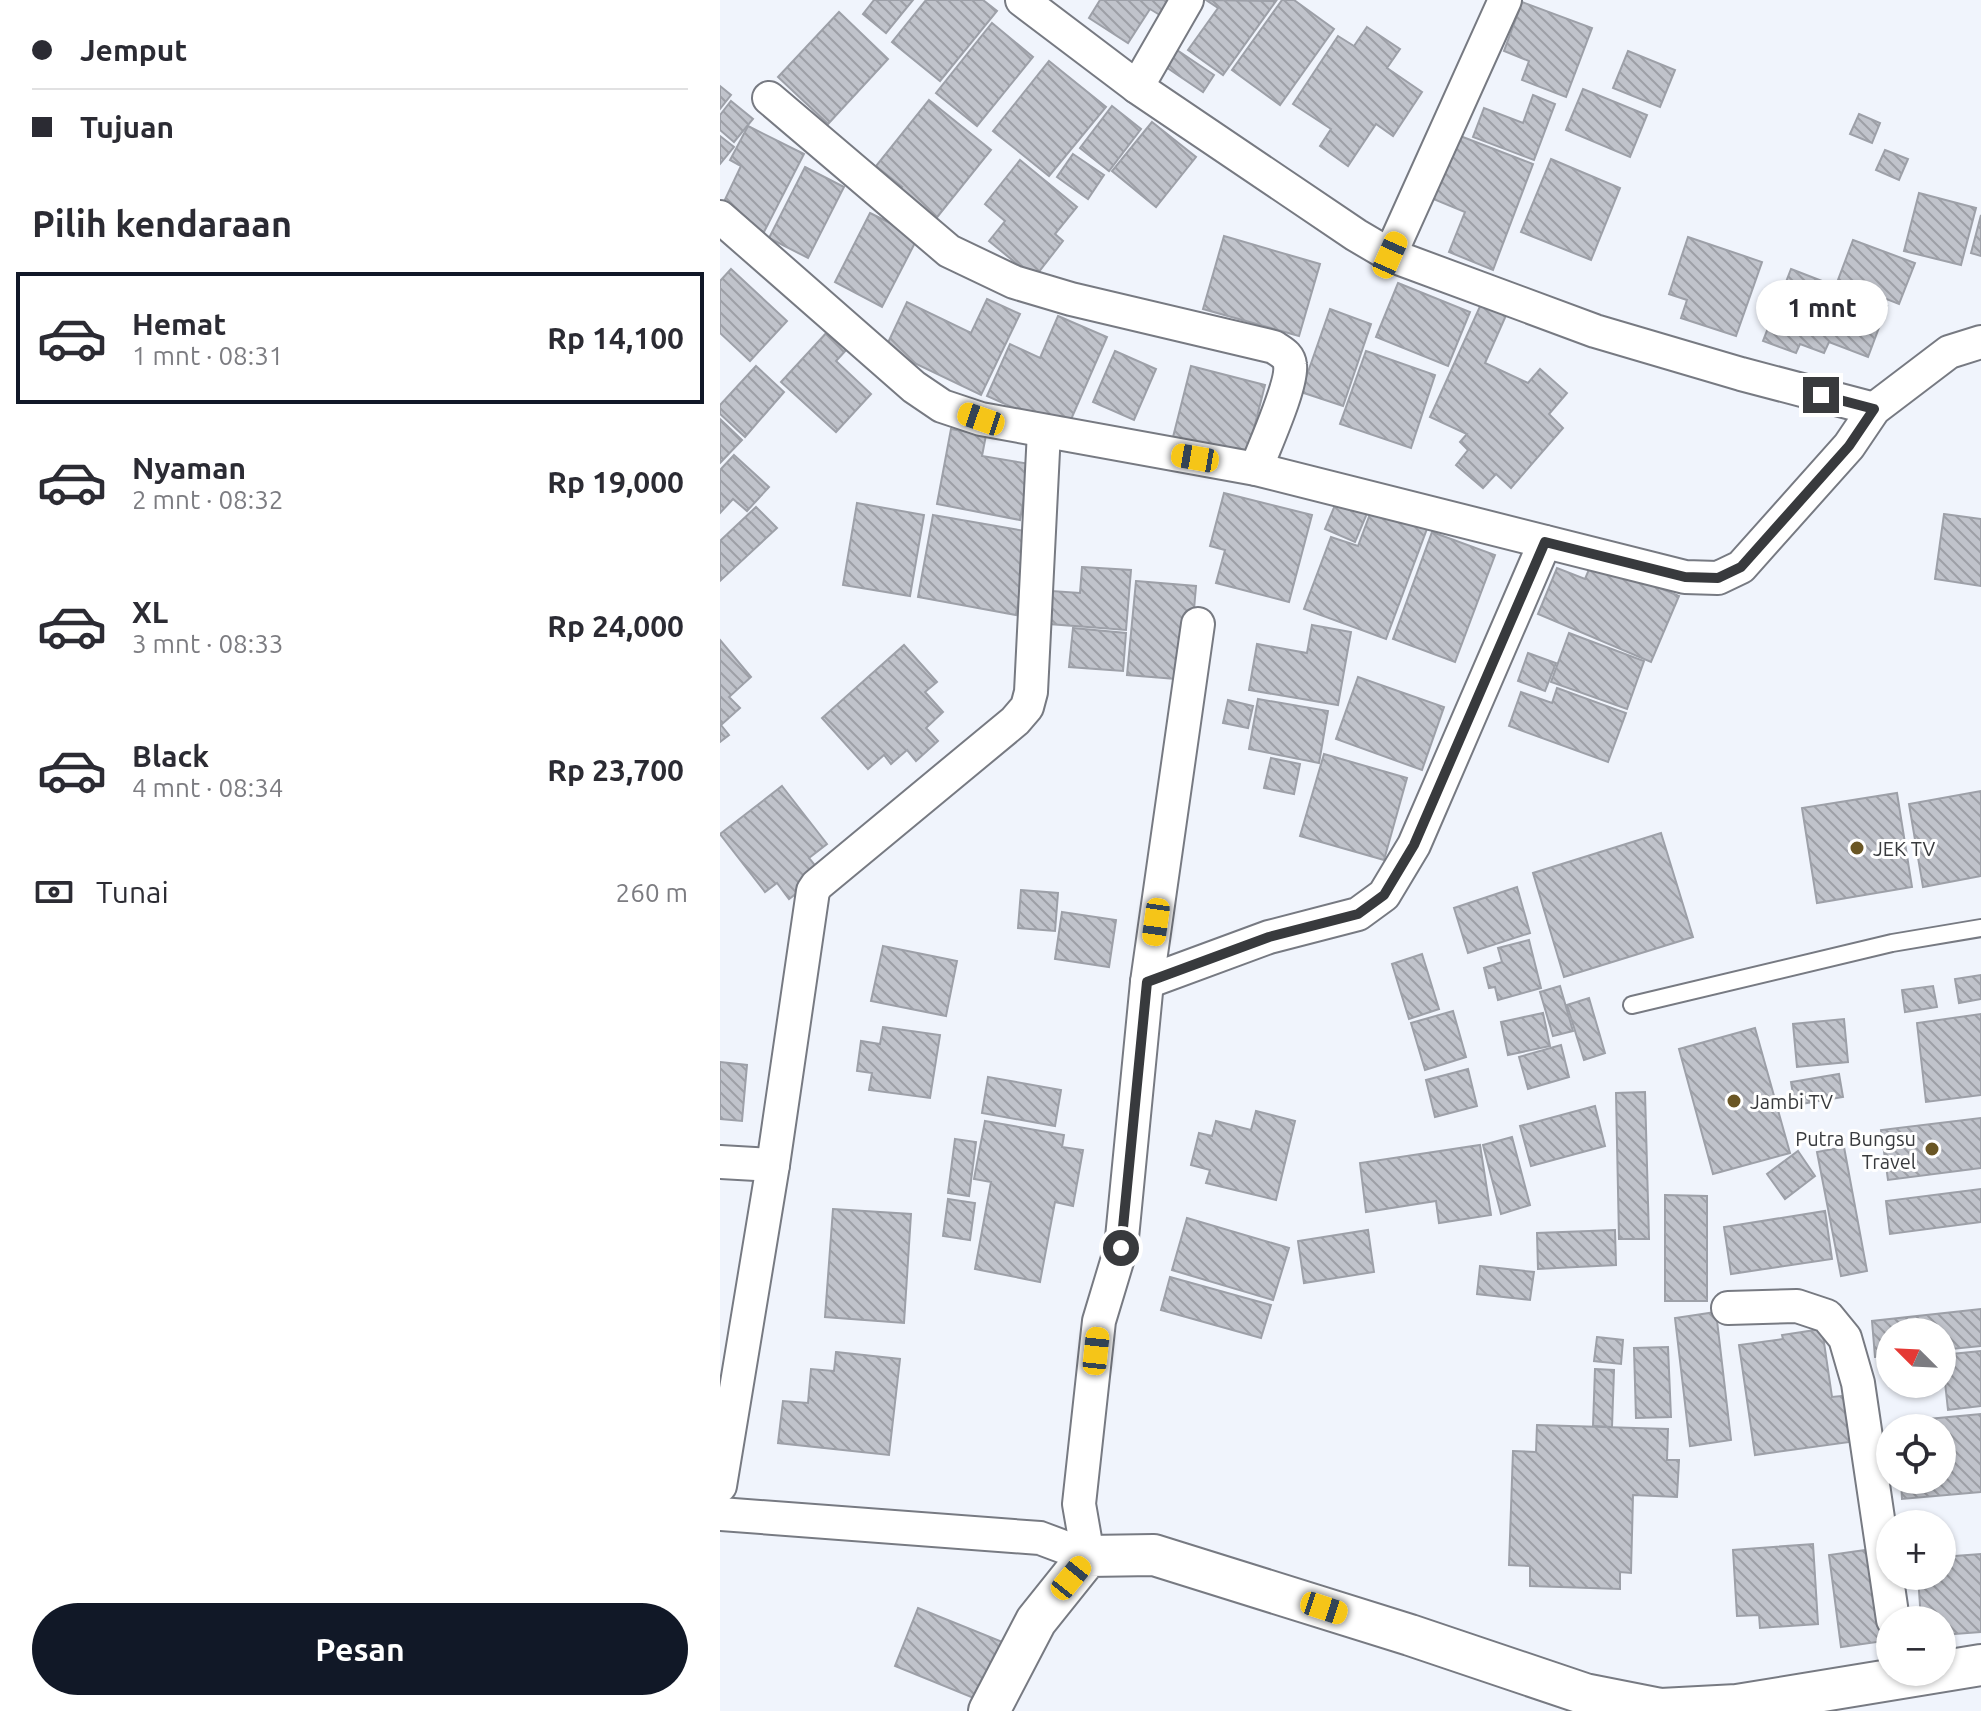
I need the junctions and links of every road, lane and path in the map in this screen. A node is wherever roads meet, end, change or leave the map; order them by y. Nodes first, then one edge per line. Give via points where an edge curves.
1 (1022, 0) edge
2 (1187, 0) edge
3 (1505, 0) edge
4 (1137, 87) junction
5 (769, 98) dead end
6 (724, 227) edge
7 (1390, 255) junction
8 (1981, 342) edge
9 (1874, 409) junction
10 (1044, 431) junction
11 (1256, 469) junction
12 (1545, 542) junction
13 (1198, 624) dead end
14 (1981, 928) edge
15 (1147, 982) junction
16 (1632, 1005) dead end
17 (720, 1162) edge
18 (773, 1165) junction
19 (1728, 1308) dead end
20 (720, 1486) edge
21 (720, 1514) edge
22 (1088, 1556) junction
23 (1891, 1606) edge
24 (1981, 1665) edge
25 (1956, 1668) edge
26 (1876, 1681) edge
27 (989, 1711) edge

1 - 4 street
2 - 4 street
3 - 7 street
4 - 7 street
5 - 11 street via 949,251 1028,286 1274,347 1287,356 1287,386
6 - 10 street via 942,406
7 - 9 street via 1595,331
8 - 9 street via 1949,352
9 - 12 street via 1849,446 1741,567 1718,578 1685,577
10 - 11 street
10 - 18 street via 1030,700 1015,721 817,885
11 - 12 street
12 - 15 street via 1414,845 1384,895 1358,914 1269,937
13 - 15 street
14 - 16 lane via 1892,943
15 - 22 street via 1121,1248 1099,1321 1079,1504
17 - 18 street
18 - 20 street
19 - 23 street via 1797,1306 1827,1316 1845,1338 1858,1383
21 - 22 street via 1040,1538
22 - 26 street via 1154,1555 1585,1694 1661,1709 1737,1705
22 - 27 street via 1036,1621
24 - 25 street

